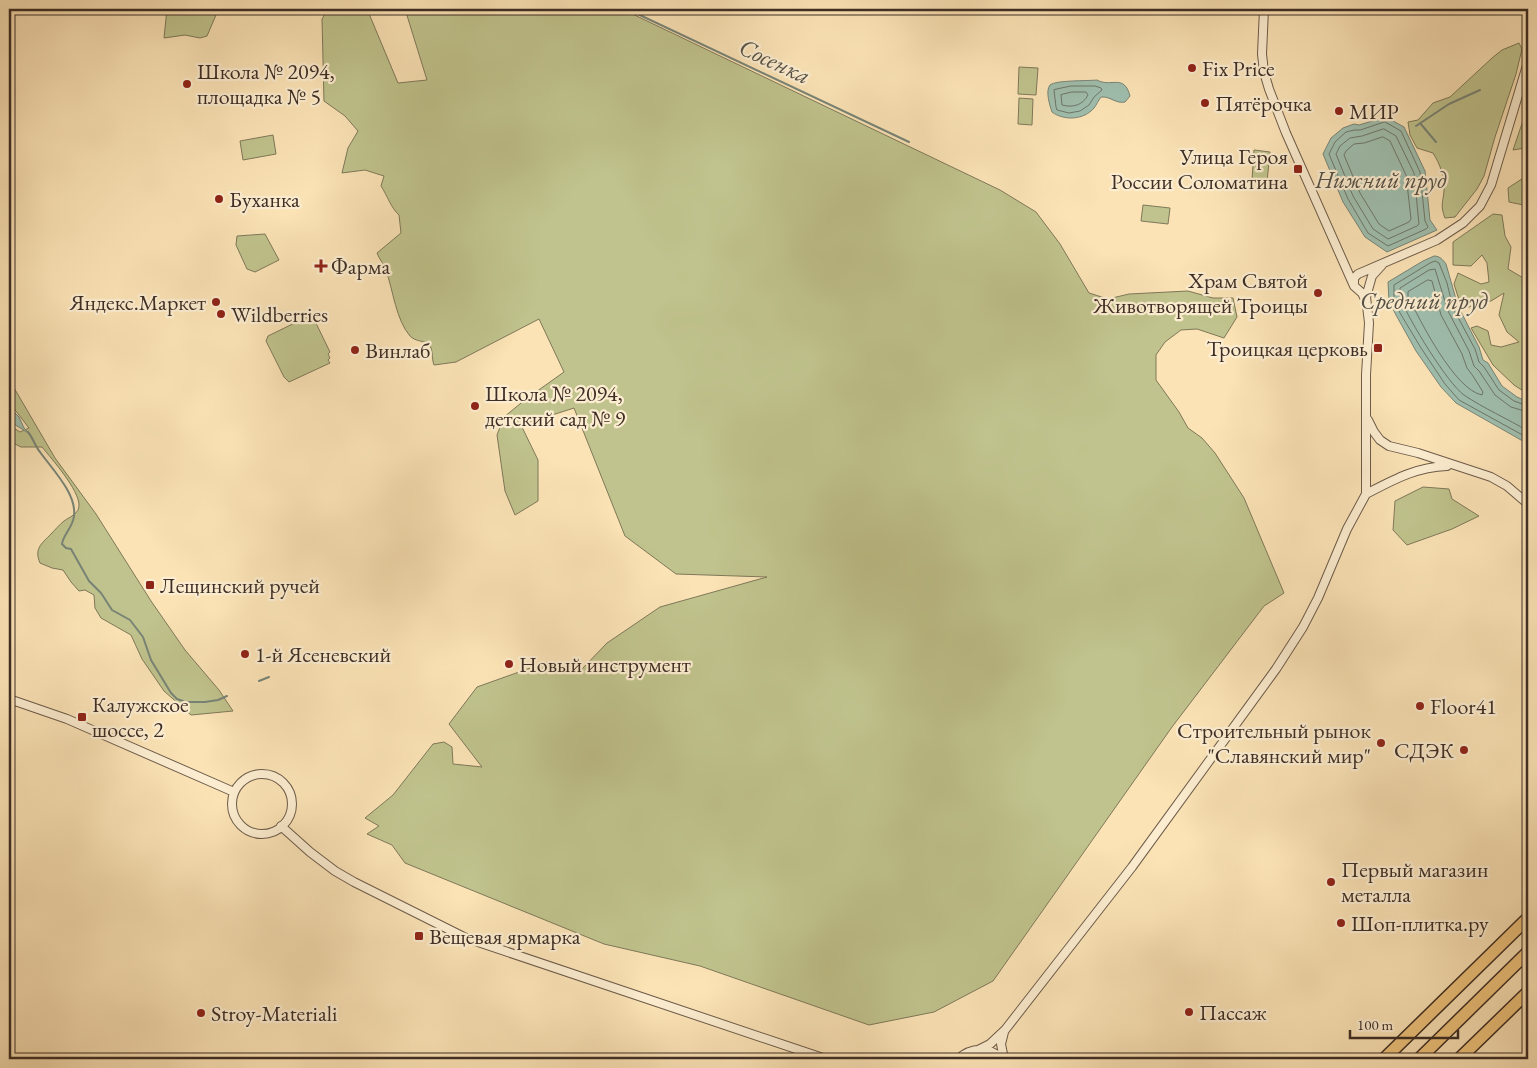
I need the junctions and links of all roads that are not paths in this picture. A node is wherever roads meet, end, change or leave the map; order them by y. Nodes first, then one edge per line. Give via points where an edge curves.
1 (1264, 9) edge
2 (1528, 62) edge
3 (1343, 257) junction
4 (1382, 265) junction
5 (1360, 274) junction
6 (1370, 283) junction
7 (1356, 286) junction
8 (1367, 304) junction
9 (1367, 418) junction
10 (1454, 466) junction
11 (1366, 494) junction
12 (1528, 504) edge
13 (9, 699) edge
14 (234, 792) junction
15 (281, 826) junction
16 (1528, 918) edge
17 (1528, 952) edge
18 (1528, 992) edge
19 (1491, 1028) junction
20 (1004, 1030) junction
21 (978, 1050) junction
22 (826, 1059) edge
23 (958, 1059) edge
24 (1003, 1059) edge
25 (1384, 1059) edge
26 (1419, 1059) edge
27 (1459, 1059) edge
28 (1468, 1059) edge

1 - 3 street via 1262,54 1269,89
2 - 4 street via 1490,185 1480,206 1463,223 1437,240
3 - 5 street via 1350,270
3 - 7 street
4 - 5 street
4 - 6 street
5 - 6 street via 1368,276
5 - 7 street via 1354,278
6 - 7 street via 1363,290
6 - 8 street
7 - 8 street
8 - 9 street
9 - 10 street via 1380,440 1389,446
9 - 11 street
10 - 11 street via 1420,469
10 - 12 street via 1491,477
11 - 20 street via 1347,529 1318,598 1276,669 1132,867
13 - 14 street via 67,718
14 - 15 street via 233,810 246,829 262,833 272,832
14 - 15 street via 240,783 253,775 276,777 288,789 292,800 291,812
15 - 22 street via 335,871 466,938
16 - 25 highway
17 - 26 highway
18 - 19 highway
19 - 27 highway
19 - 28 highway
20 - 21 street via 990,1044
20 - 24 street via 1001,1044
21 - 23 street via 967,1052
21 - 24 street via 989,1051

